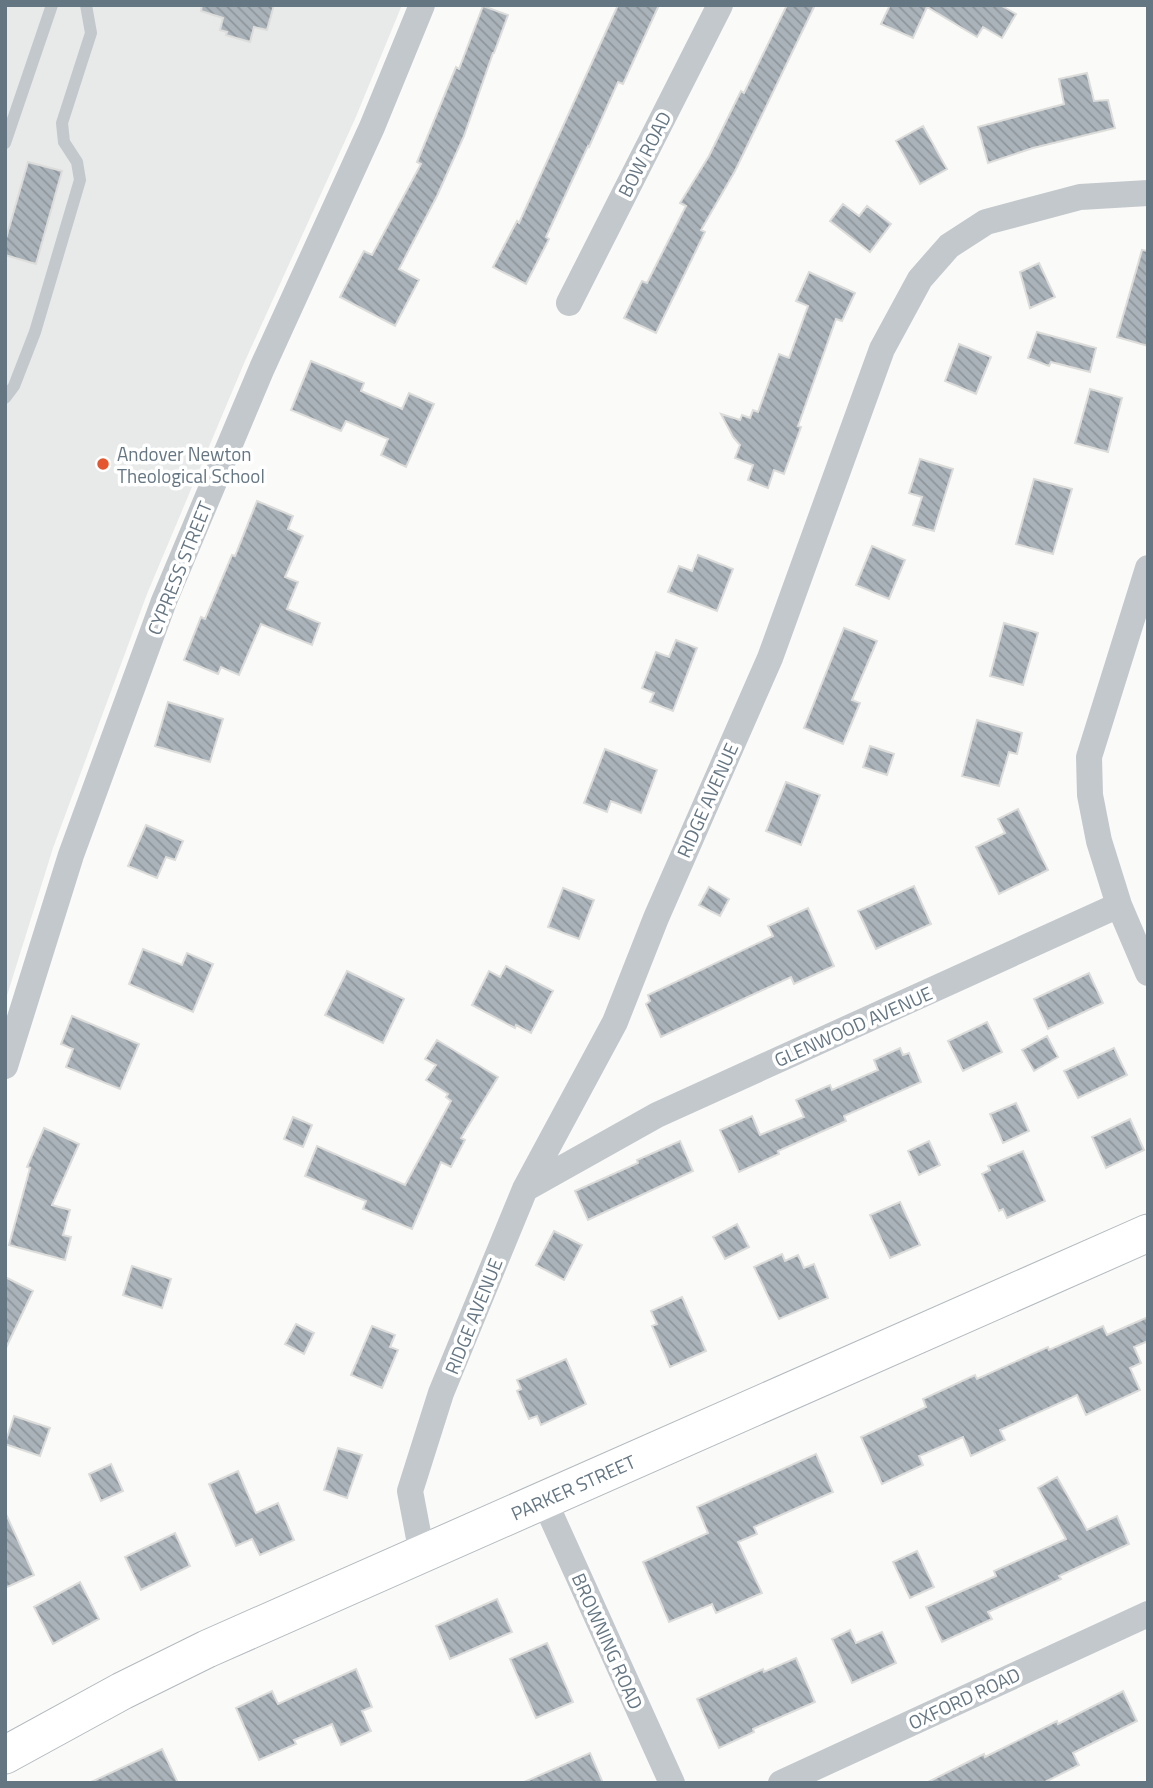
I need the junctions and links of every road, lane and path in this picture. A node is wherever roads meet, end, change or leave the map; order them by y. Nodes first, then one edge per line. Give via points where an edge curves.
1 (52, 5) edge
2 (86, 5) edge
3 (422, 5) edge
4 (720, 5) edge
5 (5, 143) edge
6 (1148, 193) edge
7 (569, 303) dead end
8 (5, 398) edge
9 (1148, 568) edge
10 (1119, 905) junction
11 (1148, 973) edge
12 (5, 1066) edge
13 (525, 1189) junction
14 (1148, 1233) edge
15 (544, 1500) junction
16 (422, 1554) junction
17 (1148, 1614) edge
18 (5, 1755) edge
19 (672, 1783) edge
20 (781, 1783) edge

1 - 5 lane
2 - 8 lane via 91,33 62,123 64,142 77,162 80,180 39,319 14,386
3 - 12 street, CYPRESS STREET via 164,601 71,855
4 - 7 street, BOW ROAD
6 - 13 street, RIDGE AVENUE via 1080,197 986,222 949,246 920,279 882,349 770,658 615,1022
9 - 10 street via 1089,757 1099,841
10 - 11 street
10 - 13 street, GLENWOOD AVENUE via 657,1115
13 - 16 street, RIDGE AVENUE via 441,1393 410,1491
14 - 15 main road, PARKER STREET
15 - 16 main road, PARKER STREET
15 - 19 street, BROWNING ROAD
16 - 18 main road, PARKER STREET via 188,1658
17 - 20 street, OXFORD ROAD

